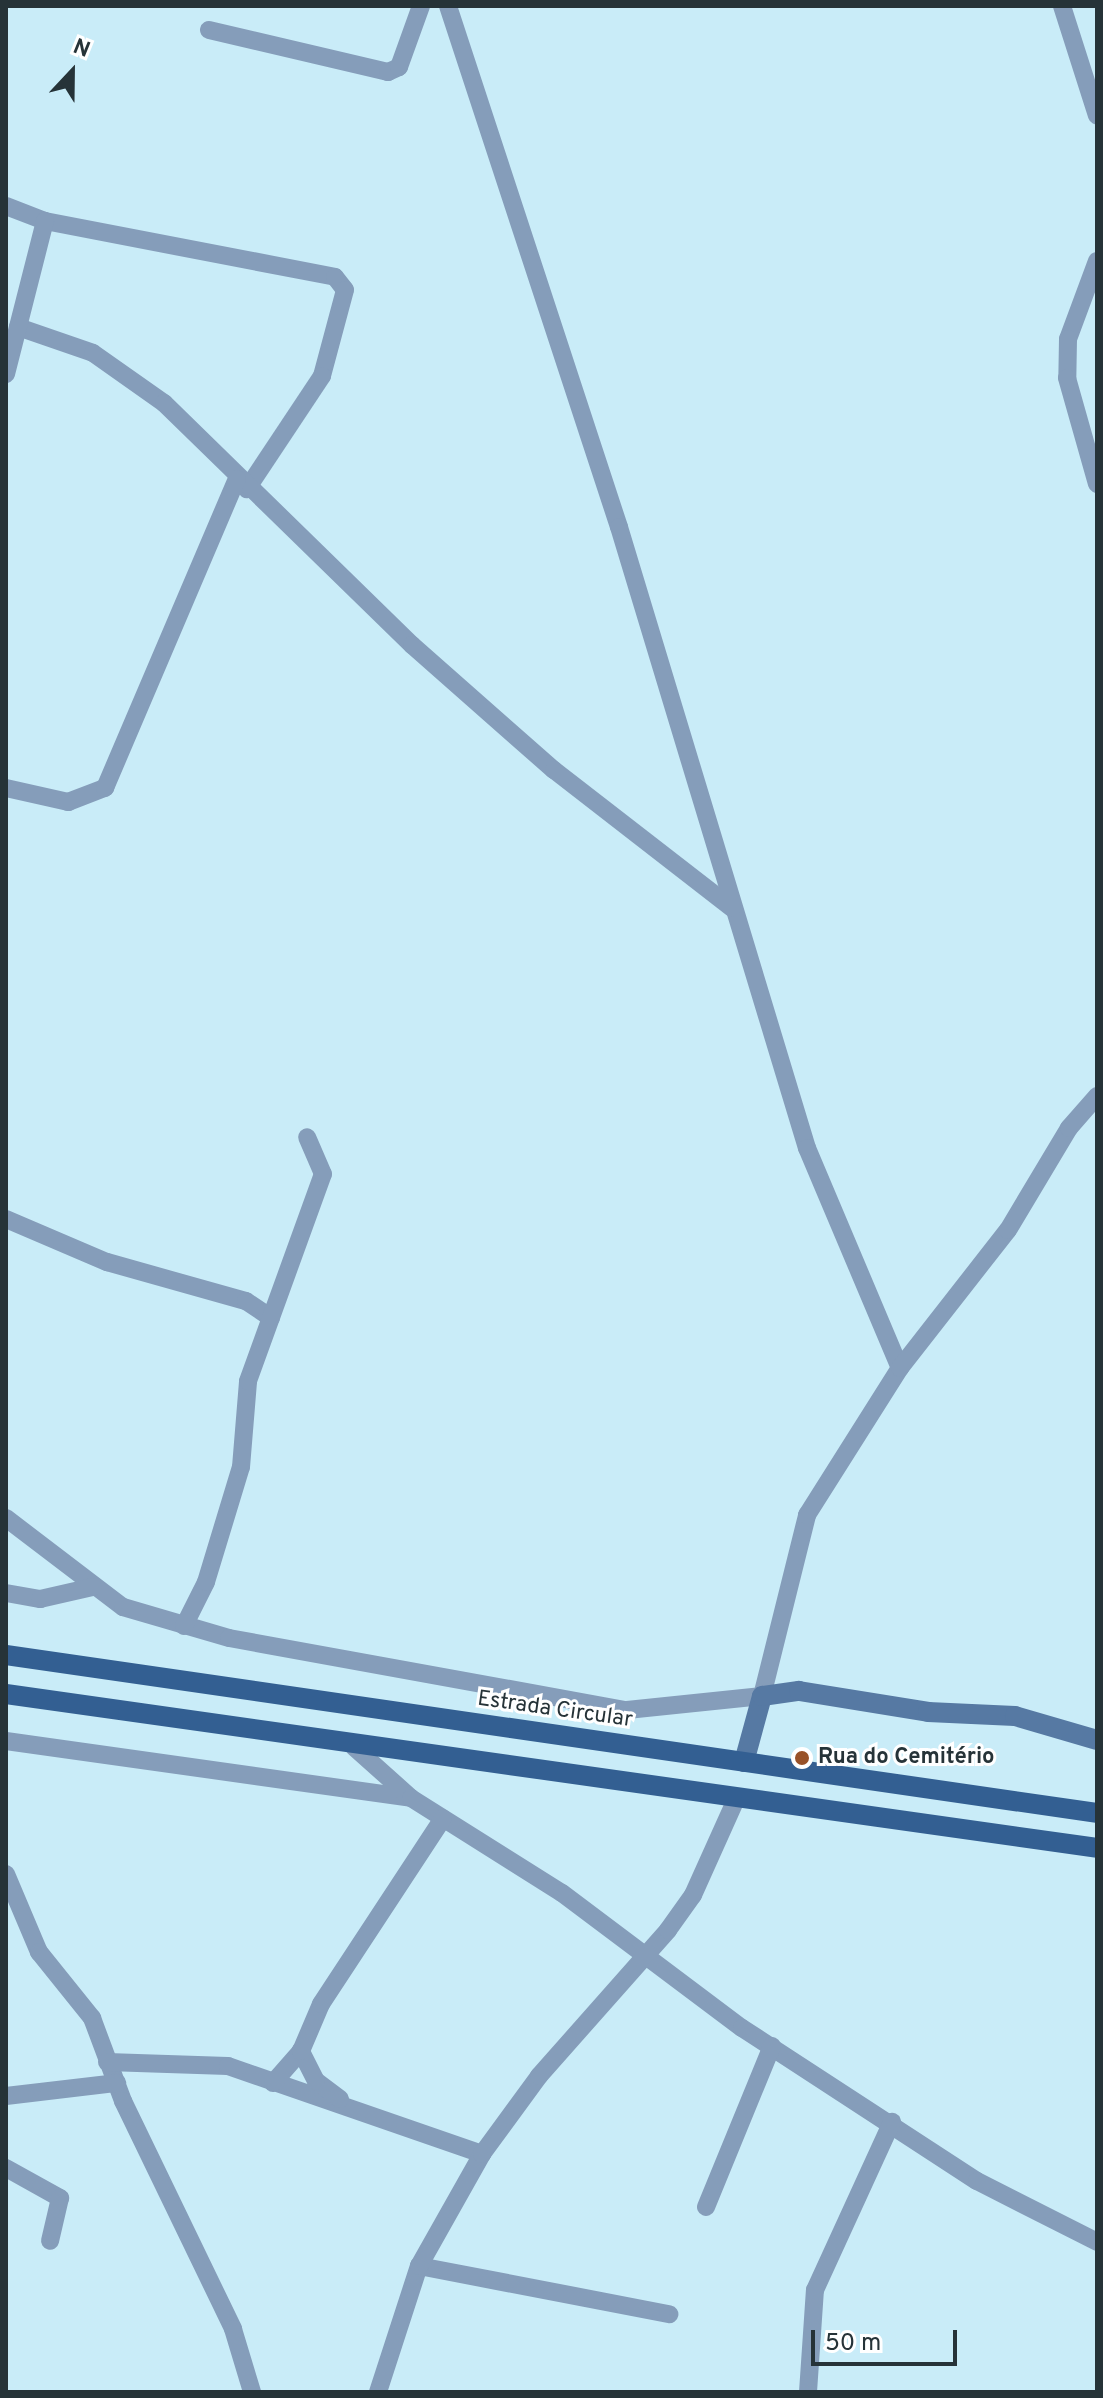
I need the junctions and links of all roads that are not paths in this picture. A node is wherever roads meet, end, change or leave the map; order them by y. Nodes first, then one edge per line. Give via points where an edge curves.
1 (421, 6) edge
2 (448, 6) edge
3 (1062, 6) edge
4 (209, 30) dead end
5 (1097, 116) edge
6 (6, 206) edge
7 (45, 221) junction
8 (1097, 261) edge
9 (18, 327) junction
10 (6, 374) edge
11 (242, 484) junction
12 (1097, 484) edge
13 (6, 788) edge
14 (732, 908) junction
15 (1097, 1096) edge
16 (307, 1137) dead end
17 (6, 1219) edge
18 (271, 1318) junction
19 (900, 1368) junction
20 (6, 1518) edge
21 (93, 1587) junction
22 (6, 1593) edge
23 (184, 1626) junction
24 (6, 1655) edge
25 (6, 1694) edge
26 (762, 1696) junction
27 (1097, 1740) edge
28 (6, 1741) edge
29 (354, 1747) junction
30 (744, 1762) junction
31 (737, 1797) junction
32 (411, 1798) junction
33 (1097, 1813) edge
34 (443, 1818) junction
35 (1097, 1848) edge
36 (6, 1874) edge
37 (646, 1955) junction
38 (772, 2046) junction
39 (301, 2051) junction
40 (107, 2062) junction
41 (117, 2083) junction
42 (273, 2083) junction
43 (6, 2096) edge
44 (351, 2107) junction
45 (892, 2122) junction
46 (482, 2154) junction
47 (6, 2168) edge
48 (706, 2207) dead end
49 (50, 2241) dead end
50 (1097, 2242) edge
51 (419, 2266) junction
52 (669, 2314) dead end
53 (252, 2392) edge
54 (378, 2392) edge
55 (808, 2392) edge

1 - 4 street via 399,67 388,72
2 - 14 street via 619,527
3 - 5 street
6 - 7 street
7 - 9 street
7 - 11 street via 335,277 345,290 322,376
8 - 12 street via 1068,339 1067,378
9 - 10 street
9 - 11 street via 93,353 164,403
11 - 13 street via 105,788 68,802
11 - 14 street via 554,770
14 - 19 street via 807,1148
15 - 19 street via 1069,1128 1008,1230
16 - 18 street via 323,1174
17 - 18 street via 107,1262 246,1301
18 - 23 street via 241,1409 241,1467 206,1582
19 - 26 street via 798,1536
20 - 21 street
21 - 22 street via 40,1599
21 - 23 street via 123,1607
23 - 26 street via 627,1710
24 - 30 main road, Estrada Circular
25 - 29 main road
26 - 27 street via 799,1691 928,1712 1015,1716
26 - 30 street
28 - 32 street
29 - 31 main road
29 - 32 street
30 - 33 main road, Estrada Circular
31 - 35 main road
31 - 37 street via 693,1895
32 - 34 street
34 - 37 street
34 - 39 street via 321,2004
36 - 40 street via 39,1952 92,2018
37 - 38 street
37 - 46 street
38 - 45 street
38 - 48 street
39 - 42 street
39 - 44 street via 316,2081
40 - 41 street
40 - 42 street via 212,2063
41 - 43 street
41 - 53 street via 233,2329
42 - 44 street
44 - 46 street
45 - 50 street via 1019,2206
45 - 55 street via 815,2290
46 - 51 street
47 - 49 street via 60,2198
51 - 52 street
51 - 54 street

